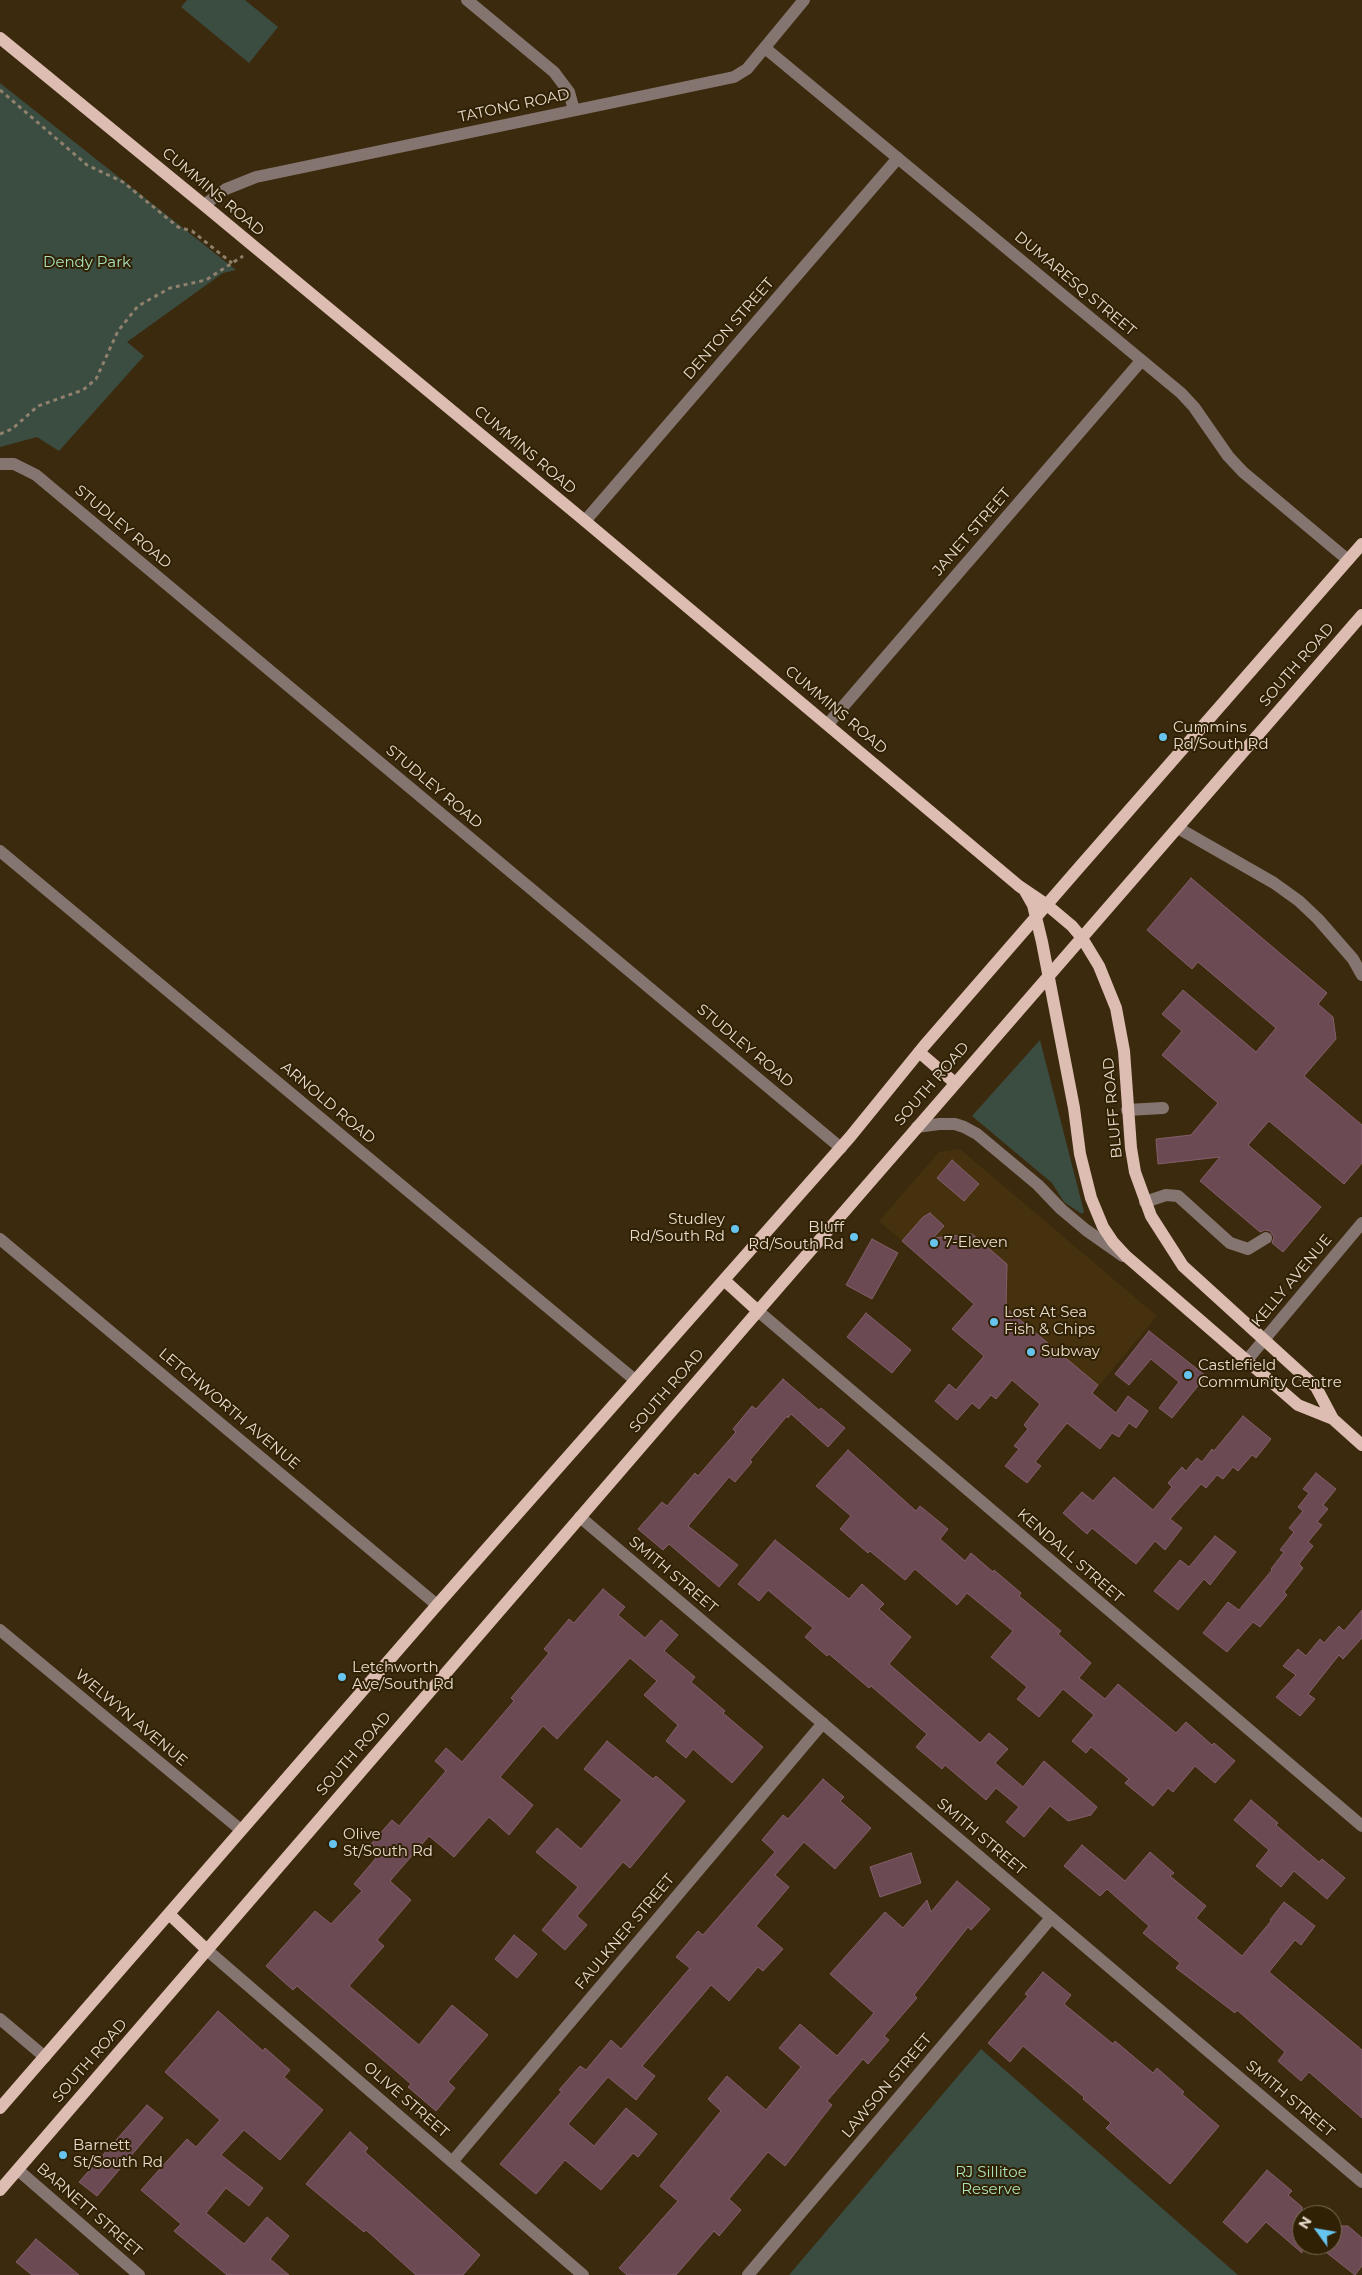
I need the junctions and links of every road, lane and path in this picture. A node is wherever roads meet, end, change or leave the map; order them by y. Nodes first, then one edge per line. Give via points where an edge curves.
1 (467, 0) edge
2 (804, 0) edge
3 (0, 38) edge
4 (764, 48) junction
5 (0, 90) edge
6 (574, 110) junction
7 (898, 158) junction
8 (204, 205) junction
9 (256, 248) junction
10 (232, 263) junction
11 (1141, 361) junction
12 (0, 434) edge
13 (0, 464) edge
14 (585, 522) junction
15 (1362, 544) edge
16 (1348, 560) junction
17 (1362, 615) edge
18 (828, 724) junction
19 (1178, 828) junction
20 (0, 851) edge
21 (1025, 891) junction
22 (1047, 905) junction
23 (1036, 917) junction
24 (1082, 938) junction
25 (1362, 975) edge
26 (1048, 976) junction
27 (919, 1052) junction
28 (955, 1083) junction
29 (1163, 1108) dead end
30 (1127, 1110) junction
31 (917, 1127) junction
32 (841, 1148) junction
33 (1145, 1202) junction
34 (1362, 1223) edge
35 (1266, 1238) dead end
36 (0, 1239) edge
37 (1133, 1263) junction
38 (724, 1280) junction
39 (758, 1310) junction
40 (1264, 1339) junction
41 (1247, 1360) junction
42 (635, 1380) junction
43 (1333, 1420) junction
44 (1362, 1445) edge
45 (580, 1517) junction
46 (437, 1605) junction
47 (0, 1630) edge
48 (823, 1723) junction
49 (1362, 1826) edge
50 (241, 1830) junction
51 (169, 1914) junction
52 (1051, 1918) junction
53 (208, 1950) junction
54 (0, 2019) edge
55 (45, 2057) junction
56 (0, 2108) edge
57 (452, 2162) junction
58 (18, 2170) junction
59 (1362, 2182) edge
60 (0, 2190) edge
61 (139, 2275) edge
62 (583, 2275) edge
63 (748, 2275) edge

1 - 6 street via 554,72 569,92
2 - 4 street, TATONG ROAD
3 - 8 main road, CUMMINS ROAD
4 - 6 street, TATONG ROAD via 748,69 727,80
4 - 7 street, DUMARESQ STREET
5 - 10 path via 87,165 124,182 178,227 192,230
6 - 8 street, TATONG ROAD via 256,177 226,189
7 - 11 street, DUMARESQ STREET
7 - 14 street, DENTON STREET
8 - 9 main road, CUMMINS ROAD
9 - 10 path
9 - 14 main road, CUMMINS ROAD
10 - 12 path via 206,280 170,288 138,306 118,331 96,379 83,390 38,406 12,429
11 - 16 street, DUMARESQ STREET via 1191,403 1243,472
11 - 18 street, JANET STREET
13 - 32 street, STUDLEY ROAD via 14,464 36,475
14 - 18 main road, CUMMINS ROAD
15 - 16 main road, SOUTH ROAD
16 - 22 main road, SOUTH ROAD
17 - 19 main road, SOUTH ROAD
18 - 21 main road, CUMMINS ROAD
19 - 24 main road, SOUTH ROAD
19 - 25 street via 1299,901 1354,959
20 - 42 street, ARNOLD ROAD
21 - 22 main road, CUMMINS ROAD
21 - 23 main road, CUMMINS ROAD
22 - 23 main road, SOUTH ROAD
22 - 24 main road, BLUFF ROAD
23 - 26 main road, CUMMINS ROAD
23 - 27 main road, SOUTH ROAD
24 - 26 main road, SOUTH ROAD
24 - 30 main road, BLUFF ROAD via 1099,966 1116,1008 1124,1051
26 - 28 main road, SOUTH ROAD
26 - 37 main road, BLUFF ROAD via 1091,1198 1110,1238
27 - 28 main road
27 - 32 main road, SOUTH ROAD
28 - 31 main road, SOUTH ROAD
29 - 30 street
30 - 33 main road, BLUFF ROAD via 1134,1164
31 - 37 street, BLUFF ROAD via 950,1124 972,1130 1090,1234
31 - 39 main road, SOUTH ROAD
32 - 38 main road, SOUTH ROAD
33 - 35 street via 1166,1195 1178,1196 1230,1243 1248,1249
33 - 40 main road, BLUFF ROAD via 1183,1266
34 - 40 street, KELLY AVENUE
36 - 46 street, LETCHWORTH AVENUE
37 - 41 main road, BLUFF ROAD
38 - 39 main road
38 - 42 main road, SOUTH ROAD
39 - 45 main road, SOUTH ROAD
39 - 49 street, KENDALL STREET
40 - 41 street, KELLY AVENUE
40 - 43 main road, BLUFF ROAD via 1316,1387
41 - 43 main road, BLUFF ROAD via 1298,1405
42 - 46 main road, SOUTH ROAD
43 - 44 main road, BLUFF ROAD
45 - 48 street, SMITH STREET
45 - 53 main road, SOUTH ROAD
46 - 50 main road, SOUTH ROAD
47 - 50 street, WELWYN AVENUE
48 - 52 street, SMITH STREET
48 - 57 street, FAULKNER STREET
50 - 51 main road, SOUTH ROAD
51 - 53 main road
51 - 55 main road, SOUTH ROAD
52 - 59 street, SMITH STREET
52 - 63 street, LAWSON STREET
53 - 57 street, OLIVE STREET
53 - 58 main road, SOUTH ROAD
54 - 55 street
55 - 56 main road, SOUTH ROAD
57 - 62 street, OLIVE STREET
58 - 60 main road, SOUTH ROAD
58 - 61 street, BARNETT STREET

